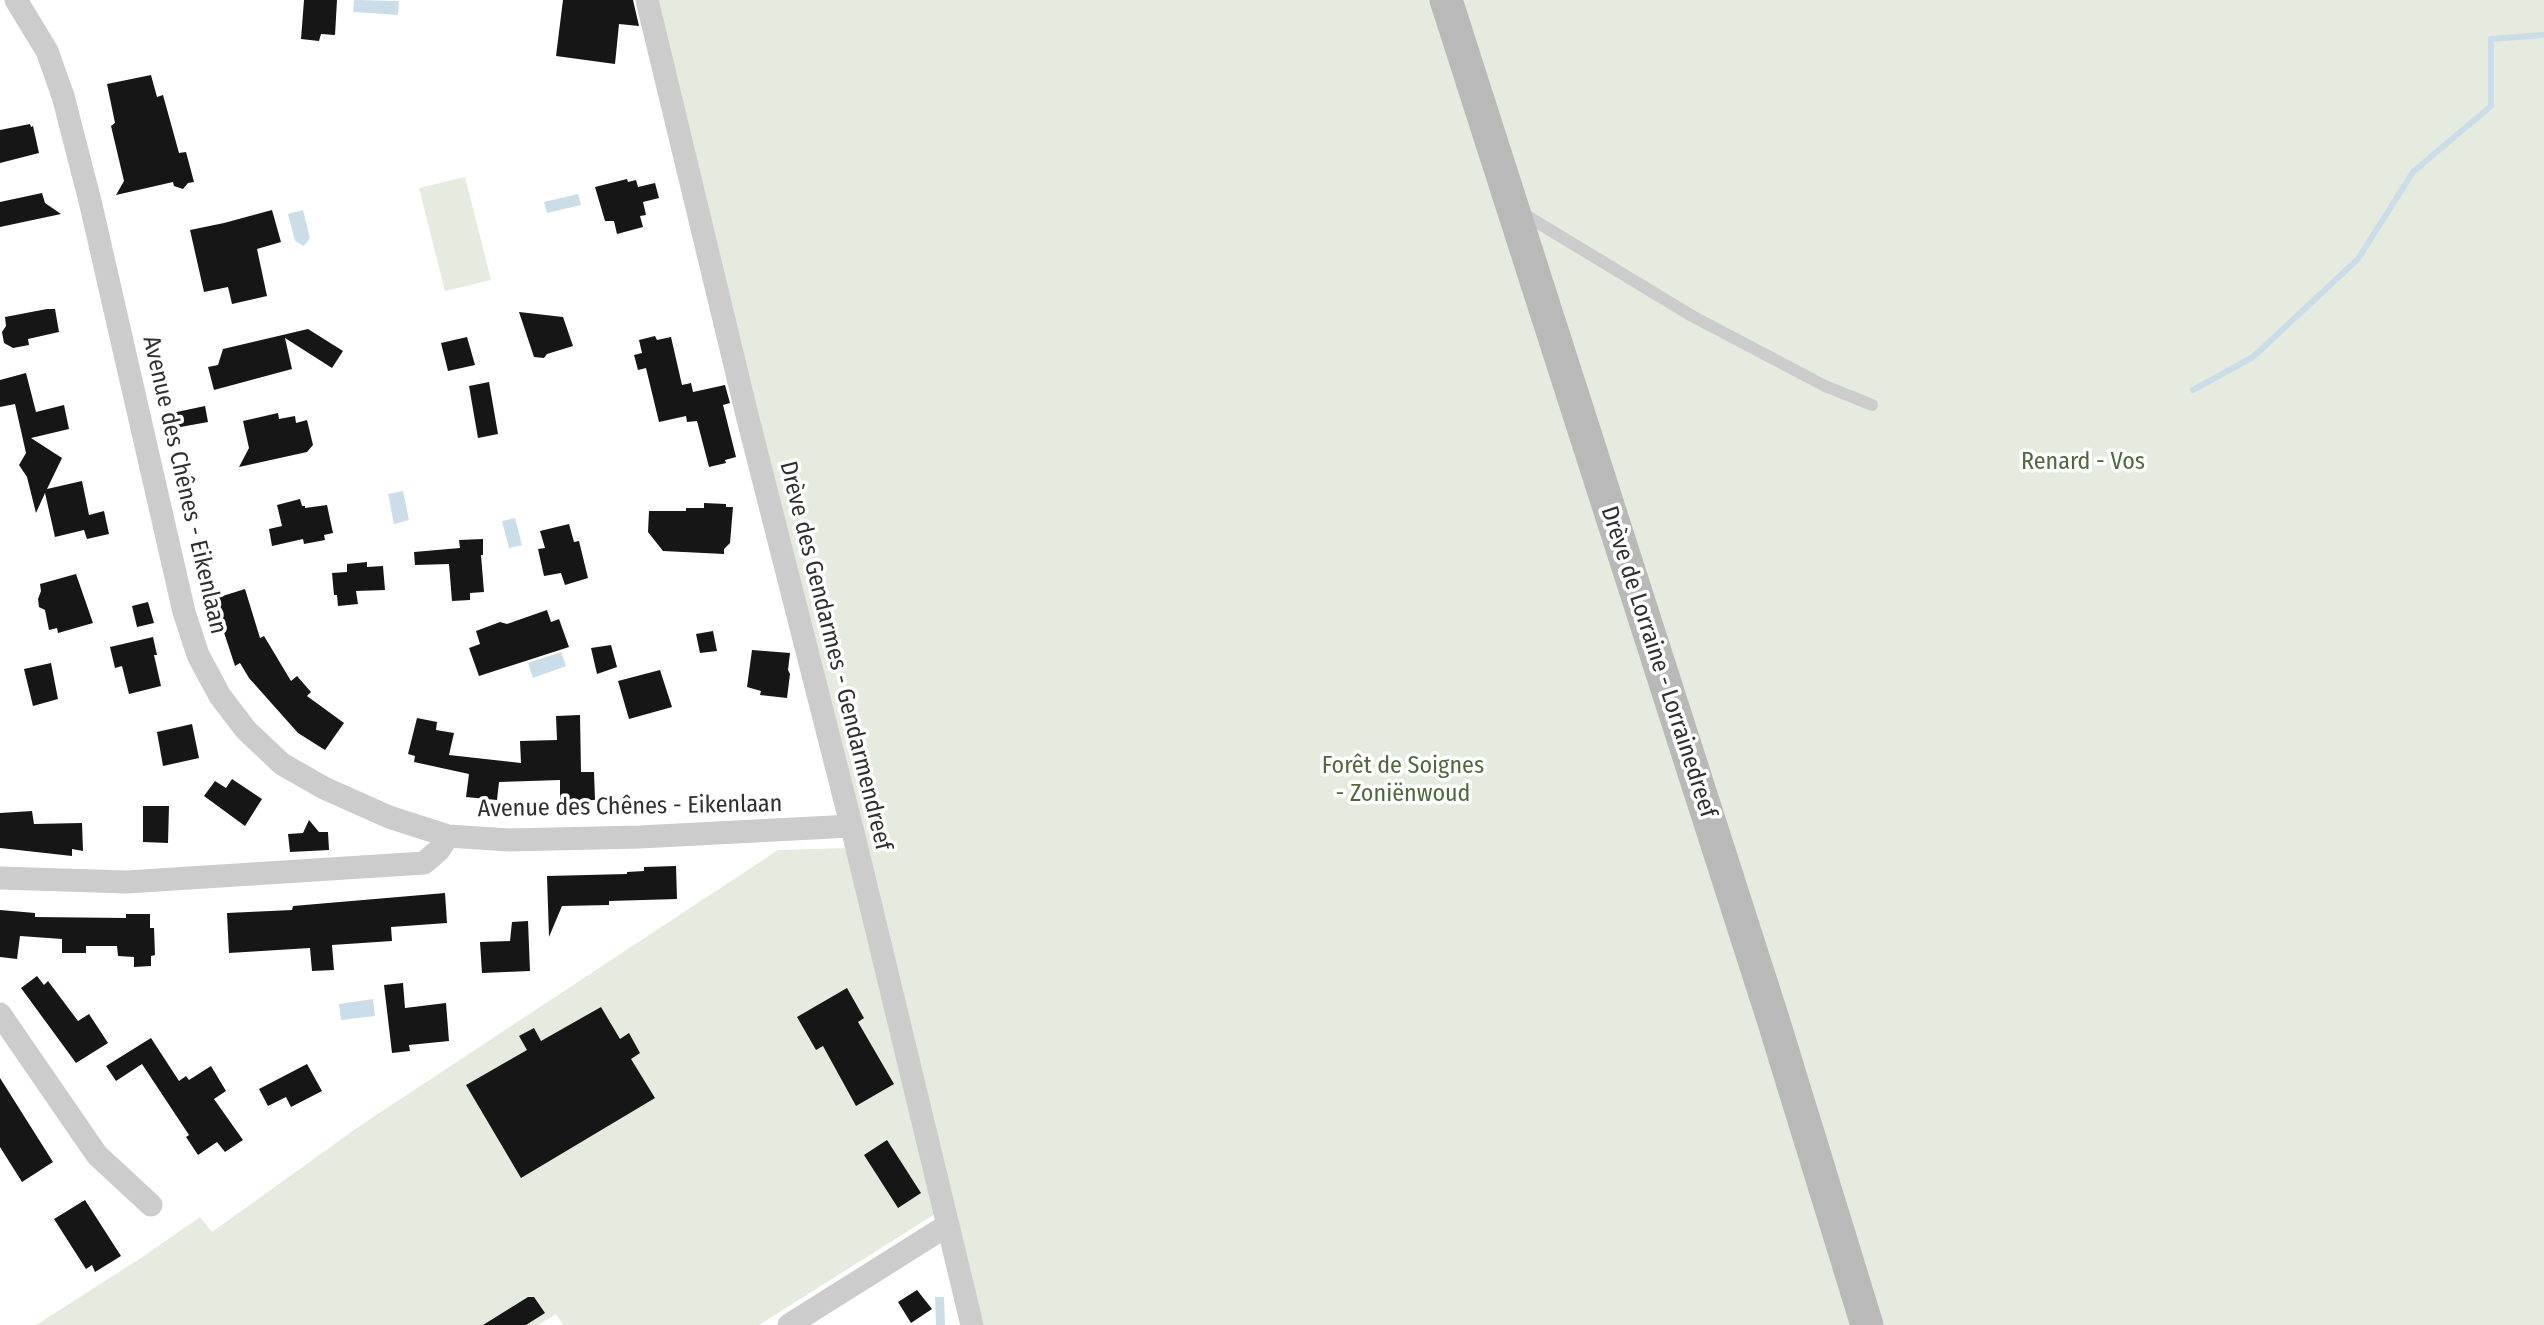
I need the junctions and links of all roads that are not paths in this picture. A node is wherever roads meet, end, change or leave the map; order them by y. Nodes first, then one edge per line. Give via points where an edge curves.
1 (16, 0) edge
2 (647, 0) edge
3 (1446, 0) edge
4 (1513, 207) junction
5 (1872, 405) dead end
6 (852, 831) junction
7 (448, 836) junction
8 (0, 878) edge
9 (0, 1014) edge
10 (151, 1205) dead end
11 (948, 1225) junction
12 (789, 1325) edge
13 (972, 1325) edge
14 (1867, 1325) edge

1 - 7 street, Avenue des Chênes - Eikenlaan via 47,51 63,96 184,612 198,655 237,719 282,764 389,817
2 - 6 street, Drève des Gendarmes - Gendarmendreef
3 - 4 main road, Drève de Lorraine - Lorrainedreef
4 - 5 lane via 1692,316 1825,386
4 - 14 main road, Drève de Lorraine - Lorrainedreef
6 - 7 street, Avenue des Chênes - Eikenlaan via 522,840
6 - 11 street, Drève des Gendarmes - Gendarmendreef
7 - 8 street via 425,863 127,882
9 - 10 street via 97,1155
11 - 12 street
11 - 13 street, Drève des Gendarmes - Gendarmendreef

